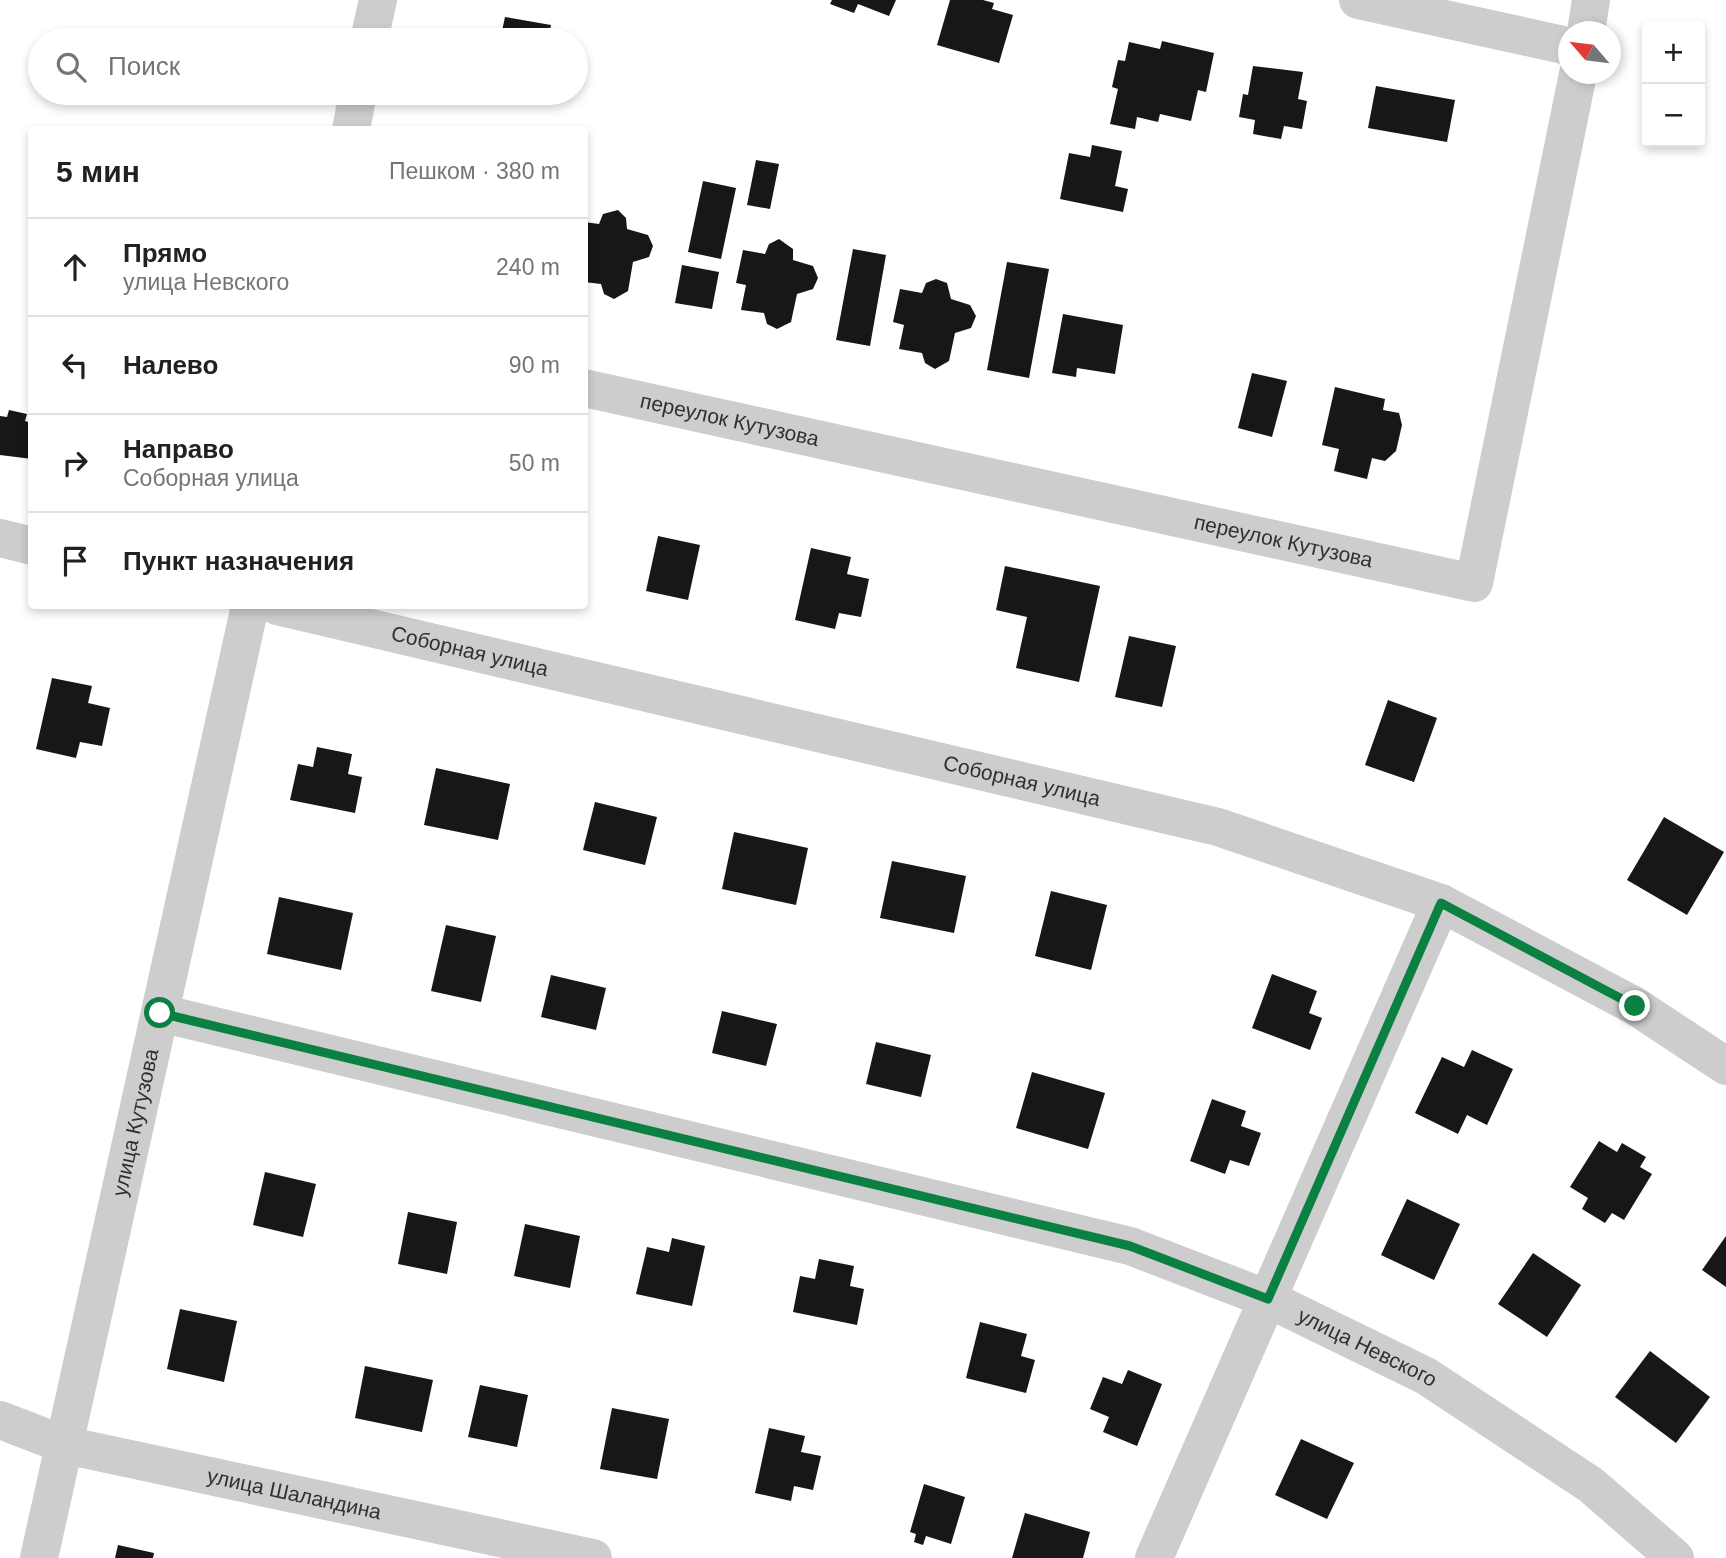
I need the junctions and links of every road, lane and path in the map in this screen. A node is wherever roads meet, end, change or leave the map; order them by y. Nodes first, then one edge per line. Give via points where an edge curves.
1 (378, 0) edge
2 (1358, 0) edge
3 (1591, 0) edge
4 (1588, 21) edge
5 (372, 28) edge
6 (1558, 44) edge
7 (1576, 84) edge
8 (356, 105) edge
9 (352, 126) edge
10 (588, 389) edge
11 (0, 538) edge
12 (28, 545) edge
13 (249, 609) edge
14 (290, 609) edge
15 (1441, 903) junction
16 (160, 1013) junction
17 (1726, 1066) edge
18 (1268, 1299) junction
19 (0, 1420) edge
20 (65, 1445) junction
21 (40, 1558) edge
22 (593, 1558) edge
23 (1154, 1558) edge
24 (1675, 1558) edge

1 - 5 street
2 - 6 street
3 - 4 street
7 - 10 street, переулок Кутузова via 1474,583
8 - 9 street
11 - 12 street
13 - 16 street, улица Кутузова
14 - 15 street, Соборная улица via 1218,827
15 - 17 street, Соборная улица via 1635,1006
15 - 18 street
16 - 18 street, улица Невского via 1130,1246
16 - 20 street, улица Кутузова
18 - 23 street
18 - 24 street, улица Невского via 1426,1376 1591,1485
19 - 20 street, улица Шаландина
20 - 21 street, улица Кутузова
20 - 22 street, улица Шаландина

